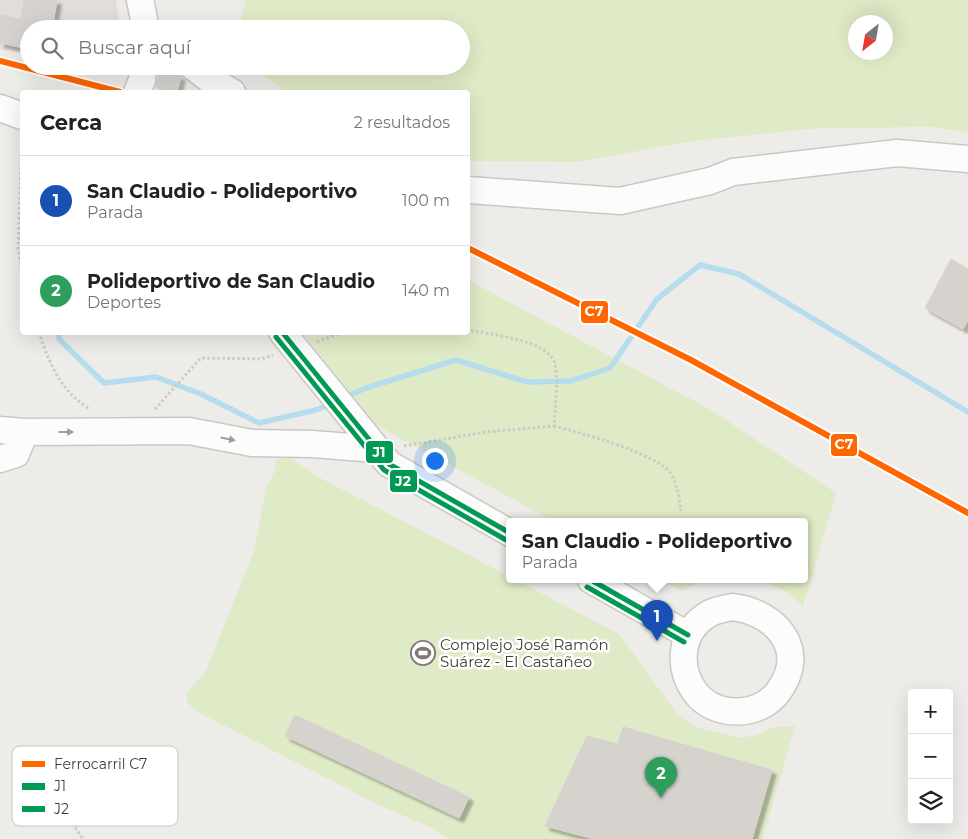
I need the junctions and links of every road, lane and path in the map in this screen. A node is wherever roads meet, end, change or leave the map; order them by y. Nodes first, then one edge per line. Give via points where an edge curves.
1 (140, 0) edge
2 (144, 20) edge
3 (142, 75) edge
4 (203, 75) edge
5 (138, 90) edge
6 (228, 90) edge
7 (0, 108) edge
8 (20, 115) edge
9 (968, 158) edge
10 (470, 190) edge
11 (20, 193) edge
12 (20, 260) edge
13 (470, 330) edge
14 (40, 335) edge
15 (322, 335) edge
16 (288, 340) edge
17 (92, 410) dead end
18 (150, 414) dead end
19 (554, 426) junction
20 (13, 431) edge
21 (376, 449) junction
22 (0, 460) edge
23 (681, 511) dead end
24 (506, 531) edge
25 (596, 583) edge
26 (688, 635) junction
27 (74, 826) edge
28 (83, 839) edge

1 - 2 street
3 - 5 street
4 - 6 street
7 - 8 street
9 - 10 street via 897,153 733,172 710,181 620,200
11 - 12 path
13 - 19 path via 528,342 553,358
14 - 17 path via 57,376 76,401
15 - 16 path
16 - 18 path via 261,359 201,358
16 - 21 street
19 - 21 path via 486,432
19 - 23 path via 620,446 665,466 676,483
20 -> 21 street via 189,431 252,443
20 - 22 street via 16,454
21 - 24 street via 389,464
25 - 26 street
26 - 26 street via 684,653 687,679 696,694 710,704 746,712 774,698 788,677 790,651 786,639 765,617 750,609 732,607 717,610 707,615
27 - 28 path

